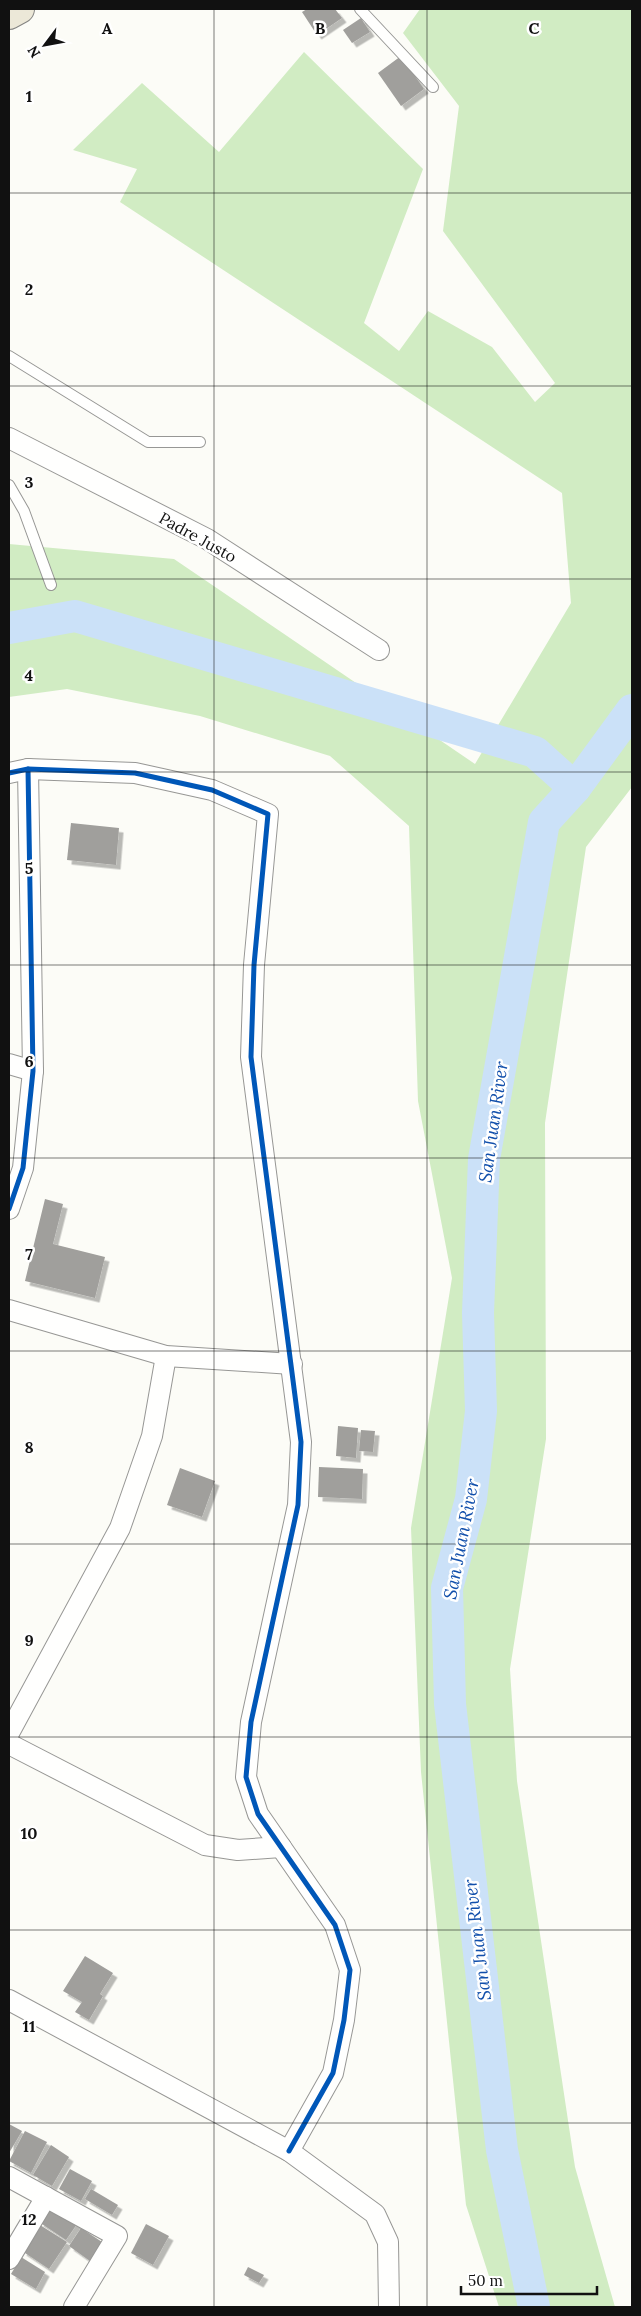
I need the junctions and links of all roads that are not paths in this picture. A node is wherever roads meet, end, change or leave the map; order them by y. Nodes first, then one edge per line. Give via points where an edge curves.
1 (20, 9) edge
2 (360, 9) edge
3 (9, 15) edge
4 (432, 87) dead end
5 (9, 356) edge
6 (9, 438) edge
7 (200, 442) dead end
8 (9, 485) edge
9 (51, 585) dead end
10 (379, 650) dead end
11 (18, 771) edge
12 (9, 1064) edge
13 (33, 1071) junction
14 (9, 1209) edge
15 (9, 1310) edge
16 (166, 1356) junction
17 (292, 1364) junction
18 (9, 1733) edge
19 (9, 1744) edge
20 (281, 1847) junction
21 (9, 2000) edge
22 (289, 2151) junction
23 (9, 2177) edge
24 (46, 2197) junction
25 (9, 2259) edge
26 (74, 2307) edge
27 (389, 2307) edge

1 - 3 highway
2 - 4 lane
5 - 7 lane via 148,442
6 - 10 street, Padre Justo via 207,539
8 - 9 lane via 24,511
11 - 13 street
11 - 17 street via 135,773 212,790 268,814 254,965 251,1057
12 - 13 street
13 - 14 street via 23,1168
15 - 16 street
16 - 17 street
16 - 18 street via 152,1436 120,1528
17 - 20 street via 301,1442 298,1505 251,1722 246,1778 258,1814
19 - 20 street via 205,1845 238,1850
20 - 22 street via 335,1926 350,1970 333,2073
21 - 22 street
22 - 27 street via 375,2214 388,2242
23 - 24 street
24 - 25 street
24 - 26 street via 117,2236

